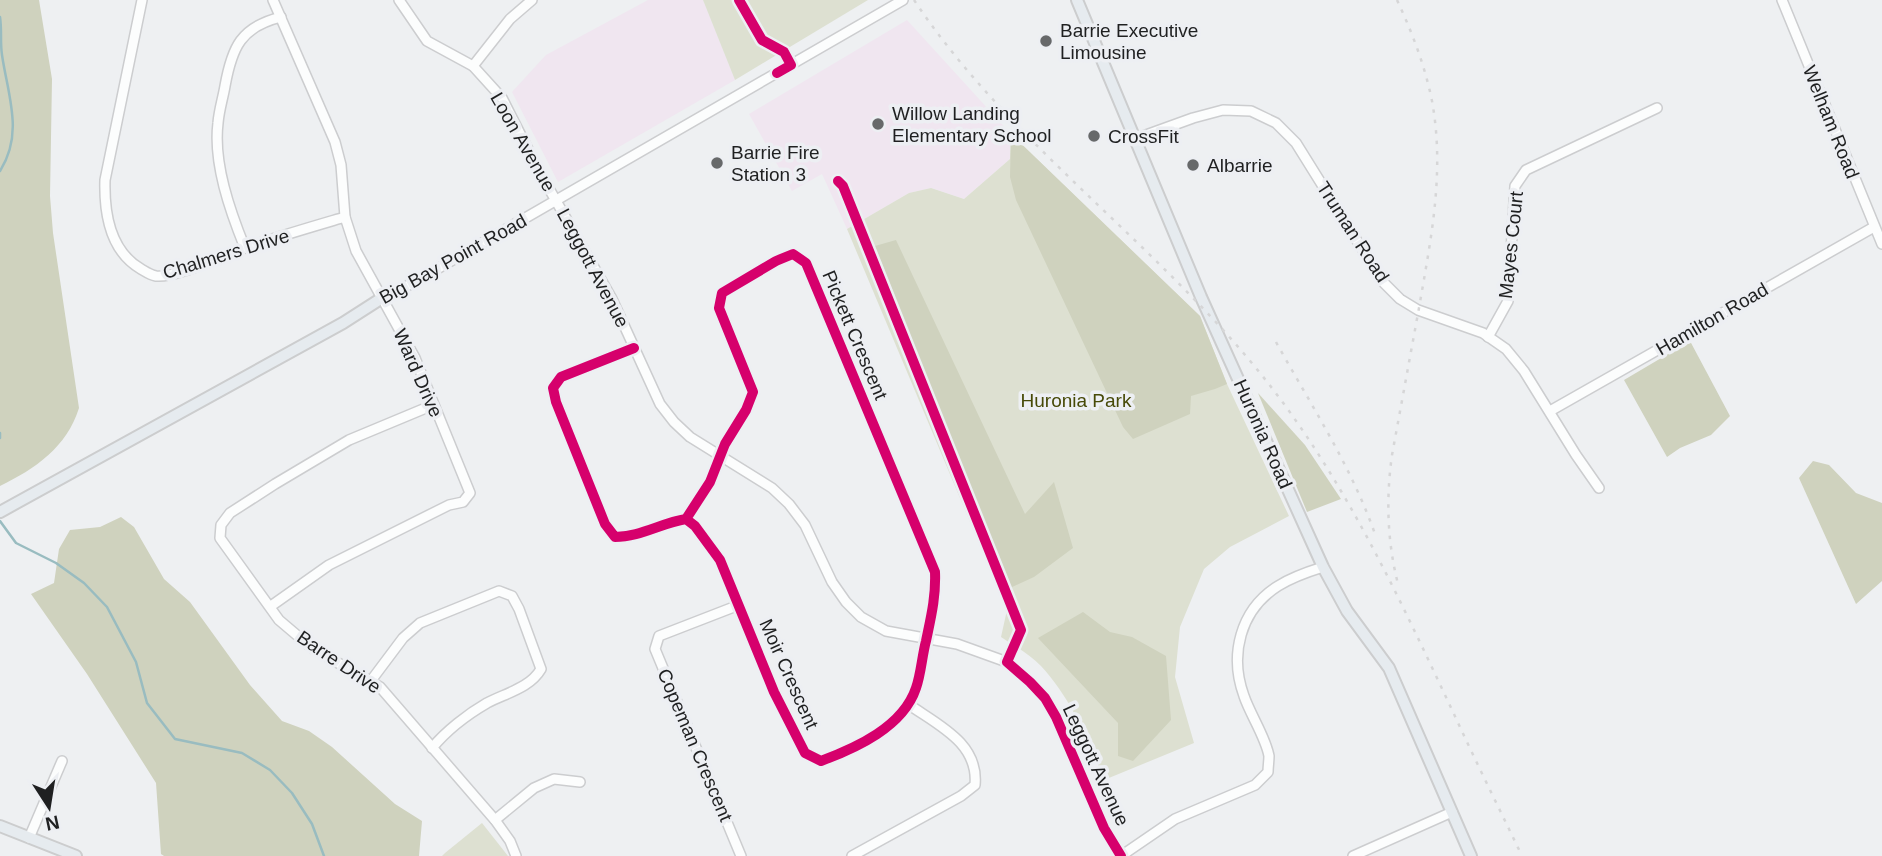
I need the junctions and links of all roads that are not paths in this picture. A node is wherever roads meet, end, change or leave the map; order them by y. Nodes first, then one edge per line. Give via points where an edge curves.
1 (142, 0) edge
2 (274, 0) edge
3 (399, 0) edge
4 (532, 0) edge
5 (903, 0) edge
6 (1077, 0) edge
7 (1782, 0) edge
8 (281, 17) junction
9 (473, 66) junction
10 (1657, 108) dead end
11 (1135, 139) junction
12 (557, 200) junction
13 (345, 217) junction
14 (1874, 227) junction
15 (1882, 244) edge
16 (245, 248) junction
17 (382, 298) junction
18 (1488, 337) junction
19 (635, 348) junction
20 (433, 405) junction
21 (1550, 411) junction
22 (721, 456) junction
23 (1599, 488) dead end
24 (0, 512) edge
25 (686, 519) junction
26 (1322, 567) junction
27 (739, 605) junction
28 (271, 606) junction
29 (926, 640) junction
30 (370, 682) junction
31 (908, 705) junction
32 (432, 748) junction
33 (62, 761) dead end
34 (580, 782) dead end
35 (1452, 813) junction
36 (495, 820) junction
37 (0, 826) edge
38 (29, 838) junction
39 (76, 856) edge
40 (516, 856) edge
41 (741, 856) edge
42 (852, 856) edge
43 (1121, 856) edge
44 (1353, 856) edge
45 (1471, 856) edge

1 - 16 street, Chalmers Drive via 105,180 110,231 121,253 153,276 169,275
2 - 8 street, Ward Drive
3 - 9 street, Loon Avenue via 427,41
4 - 9 street via 510,19
5 - 12 street, Big Bay Point Road
6 - 11 main road, Huronia Road
7 - 14 street, Welham Road
8 - 13 street, Ward Drive via 335,142
8 - 16 street via 264,21 238,42 230,58 217,125 221,172
9 - 12 street, Loon Avenue via 502,98
10 - 18 street, Mayes Court via 1526,170 1515,186 1508,301
11 - 18 street, Truman Road via 1223,110 1251,111 1276,123 1296,143 1382,281 1418,310
11 - 26 main road, Huronia Road
12 - 17 street, Big Bay Point Road
12 - 19 street, Leggott Avenue
13 - 16 street, Chalmers Drive
13 - 17 street, Ward Drive via 356,251
14 - 15 street, Welham Road
14 - 21 street, Hamilton Road
17 - 20 street, Ward Drive via 415,358
17 - 24 main road, Big Bay Point Road
18 - 21 street, Truman Road via 1506,349
19 - 22 street, Leggott Avenue via 660,404 674,422
19 - 25 street via 561,377 553,388 556,402 605,524 615,537 631,537
20 - 28 street, Ward Drive via 470,493 463,502 437,510 329,565
20 - 28 street, Barre Drive via 349,440 230,513 221,525 220,538
21 - 23 street, Truman Road
22 - 25 street
22 - 29 street, Leggott Avenue via 789,504 805,525 832,582 861,617 886,631
22 - 29 street, Pickett Crescent via 753,392 719,308 722,293 793,254 806,263 935,572 936,595
25 - 27 street, Moir Crescent via 720,560
26 - 35 main road, Huronia Road via 1389,668
26 - 43 street via 1276,587 1243,625 1237,672 1269,755 1268,772 1255,785 1175,819
27 - 31 street, Moir Crescent via 805,753 821,761 838,754 879,732
27 - 41 street, Copeman Crescent via 659,636 655,649
28 - 30 street, Barre Drive via 279,620 312,648
29 - 31 street, Moir Crescent
29 - 43 street, Leggott Avenue via 957,644 1007,662 1045,698
30 - 32 street, Barre Drive via 380,687
30 - 32 street via 402,638 420,623 499,591 512,596 541,669 534,680 485,705
31 - 42 street via 962,744 976,771 975,785
32 - 36 street, Barre Drive
33 - 38 street
34 - 36 street via 554,779 534,788
35 - 44 street
35 - 45 main road, Huronia Road
36 - 40 street, Barre Drive
37 - 38 main road
38 - 39 main road

